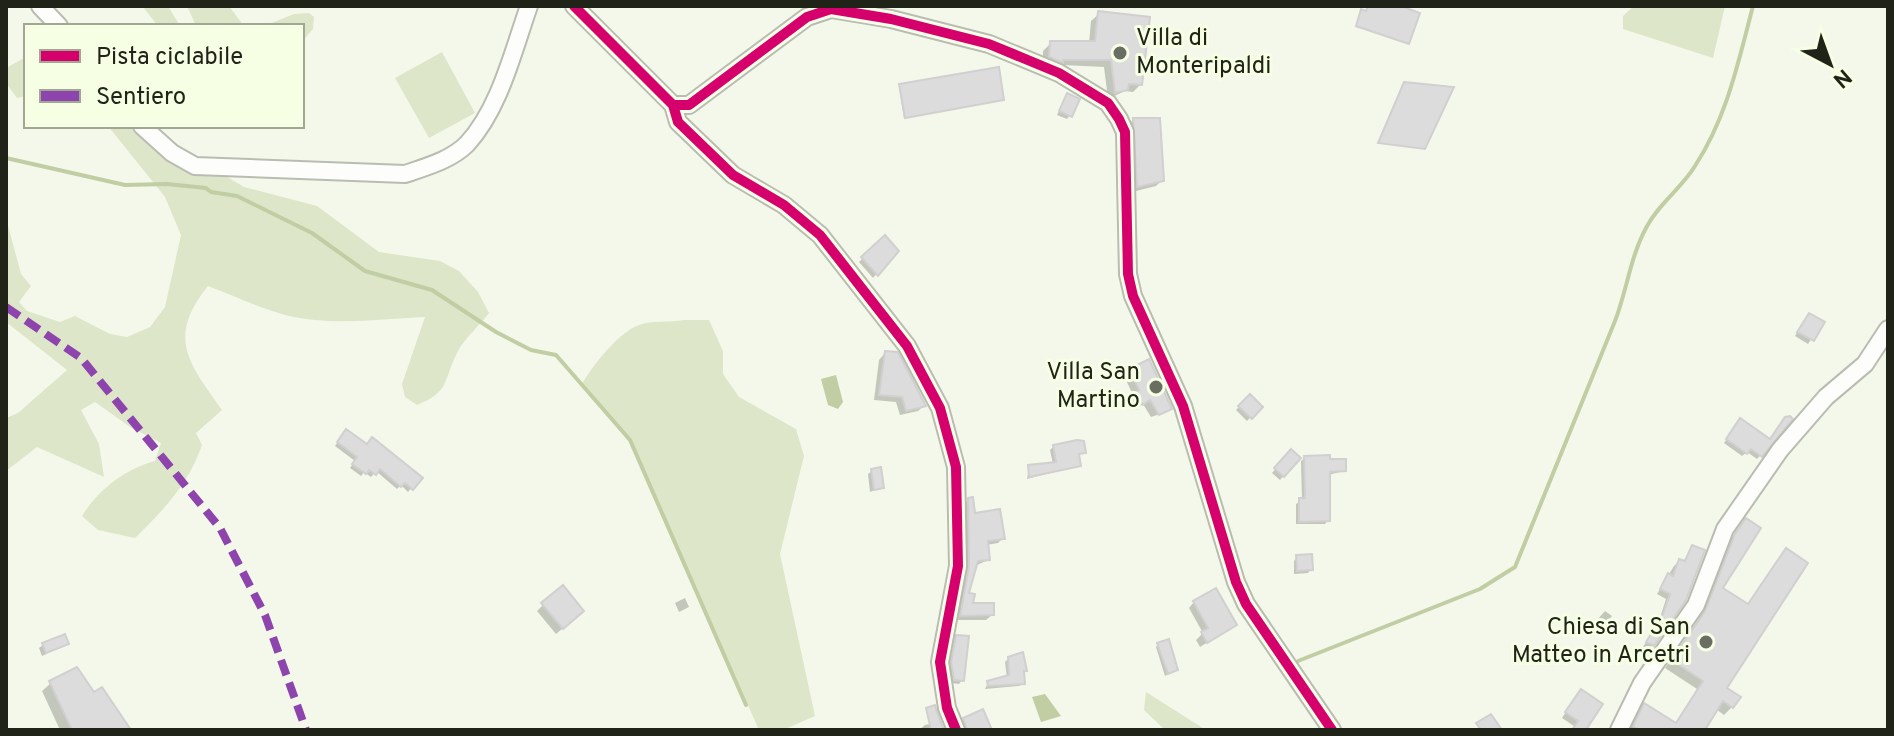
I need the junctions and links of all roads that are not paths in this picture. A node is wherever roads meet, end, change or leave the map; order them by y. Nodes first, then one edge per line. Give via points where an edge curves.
1 (40, 6) edge
2 (529, 6) edge
3 (574, 6) edge
4 (57, 24) edge
5 (673, 105) junction
6 (144, 128) edge
7 (1888, 329) edge
8 (956, 730) edge
9 (1332, 730) edge
10 (1619, 730) edge

1 - 4 street
2 - 6 street via 488,114 466,145 405,174 195,166
3 - 5 street
5 - 8 street via 678,122 733,175 784,205 820,235 907,346 940,408 956,467 958,566 940,662
5 - 9 street via 689,105 807,17 831,9 989,44 1059,73 1108,103 1125,132 1133,296 1183,406 1246,604
7 - 10 street via 1865,364 1826,397 1780,450 1725,529 1696,605 1642,683

